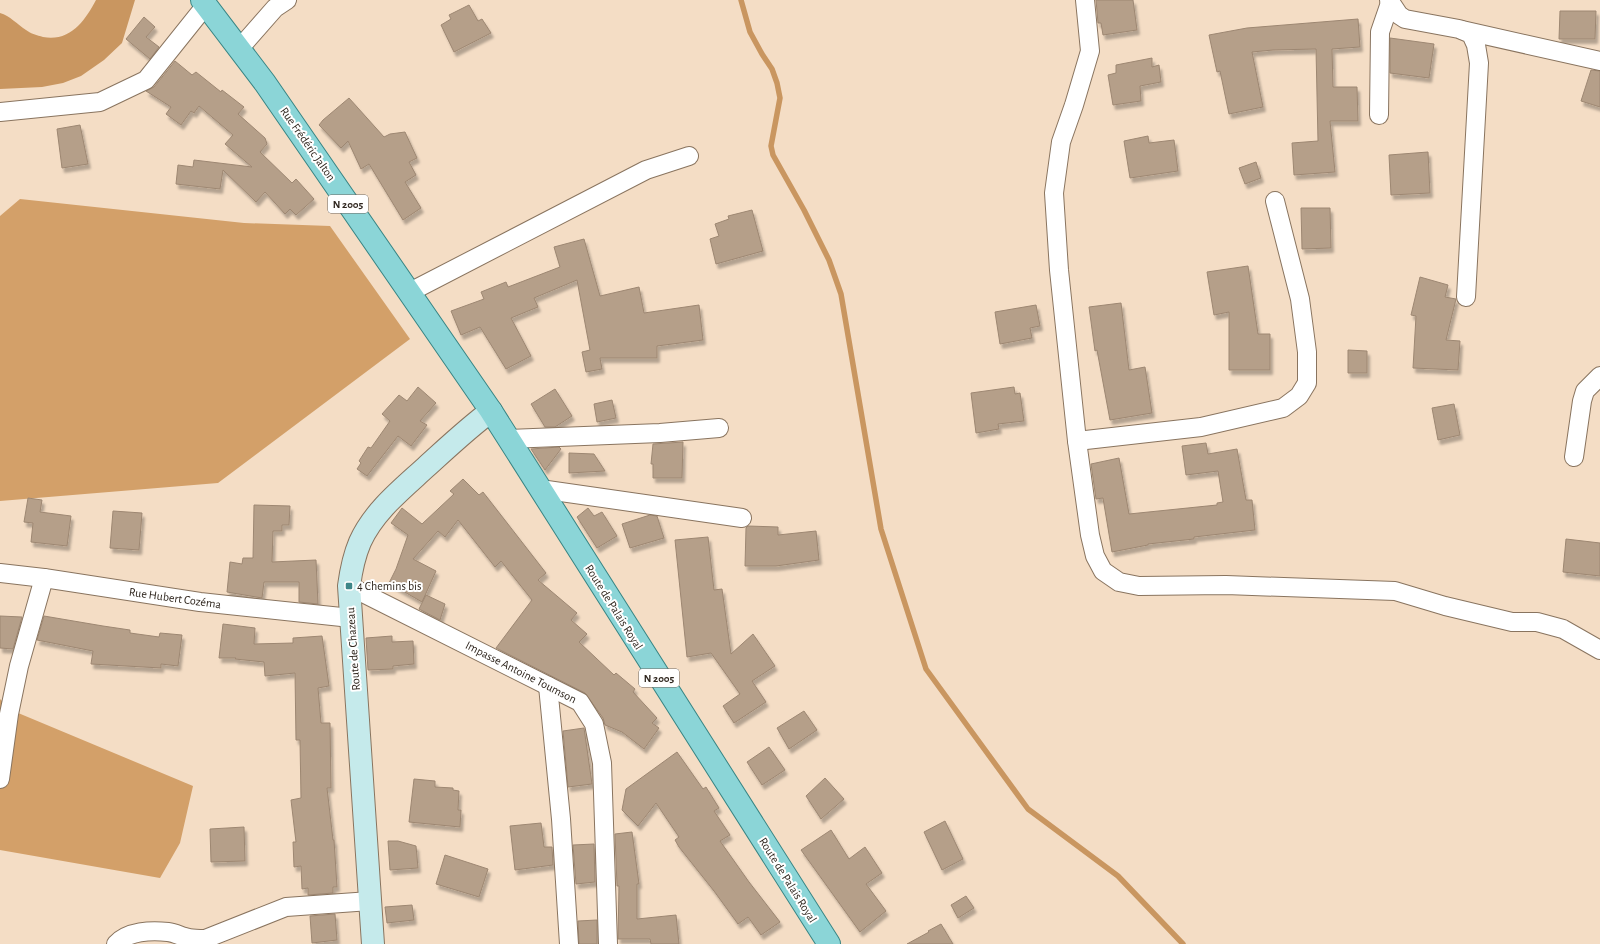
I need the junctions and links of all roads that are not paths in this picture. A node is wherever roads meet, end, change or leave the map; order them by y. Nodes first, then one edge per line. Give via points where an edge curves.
1 (287, 0) edge
2 (1085, 0) edge
3 (1389, 1) edge
4 (204, 3) edge
5 (1459, 29) junction
6 (239, 49) junction
7 (1600, 61) edge
8 (0, 112) edge
9 (1379, 115) dead end
10 (689, 156) dead end
11 (1275, 201) dead end
12 (408, 293) junction
13 (1466, 297) dead end
14 (1600, 376) edge
15 (491, 411) junction
16 (719, 428) dead end
17 (508, 439) junction
18 (1077, 441) junction
19 (1574, 457) dead end
20 (540, 489) junction
21 (742, 518) dead end
22 (0, 574) edge
23 (44, 578) junction
24 (349, 586) junction
25 (351, 618) junction
26 (1600, 650) edge
27 (548, 686) junction
28 (0, 779) edge
29 (370, 901) junction
30 (116, 944) edge
31 (373, 944) edge
32 (569, 944) edge
33 (608, 944) edge
34 (829, 944) edge

1 - 6 street via 275,8
2 - 18 street via 1090,51 1061,142 1054,193 1059,270
3 - 5 street via 1405,19
3 - 9 street via 1380,32
4 - 6 main road, Rue Frédéric Jalton / N 2005
4 - 8 street via 146,80 100,102
5 - 7 street
5 - 13 street via 1471,34 1479,63
6 - 12 main road, Rue Frédéric Jalton / N 2005
10 - 12 street via 646,170
11 - 18 street via 1300,299 1307,352 1307,383 1299,396 1282,408 1201,427
12 - 15 main road, Rue Frédéric Jalton / N 2005
14 - 19 street via 1583,396
15 - 17 main road, Route de Palais Royal / N 2005
15 - 24 main road, Route de Chazeau via 473,424 389,501 371,523 360,541
16 - 17 street
17 - 20 main road, Route de Palais Royal / N 2005
18 - 26 street via 1095,556 1103,571 1119,582 1139,586 1226,584 1395,591 1512,622 1537,622 1563,628
20 - 21 street
20 - 34 main road, Route de Palais Royal / N 2005
22 - 23 street, Rue Hubert Cozéma
23 - 25 street, Rue Hubert Cozéma via 200,602
23 - 28 street via 17,673
24 - 25 main road, Route de Chazeau
24 - 27 street, Impasse Antoine Toumson
25 - 29 main road, Route de Chazeau
27 - 32 street via 561,819
27 - 33 street, Impasse Antoine Toumson via 580,702 594,724 602,763
29 - 30 street via 286,906 205,939 191,939 170,932 156,931 132,934 120,939
29 - 31 main road, Route de Chazeau

